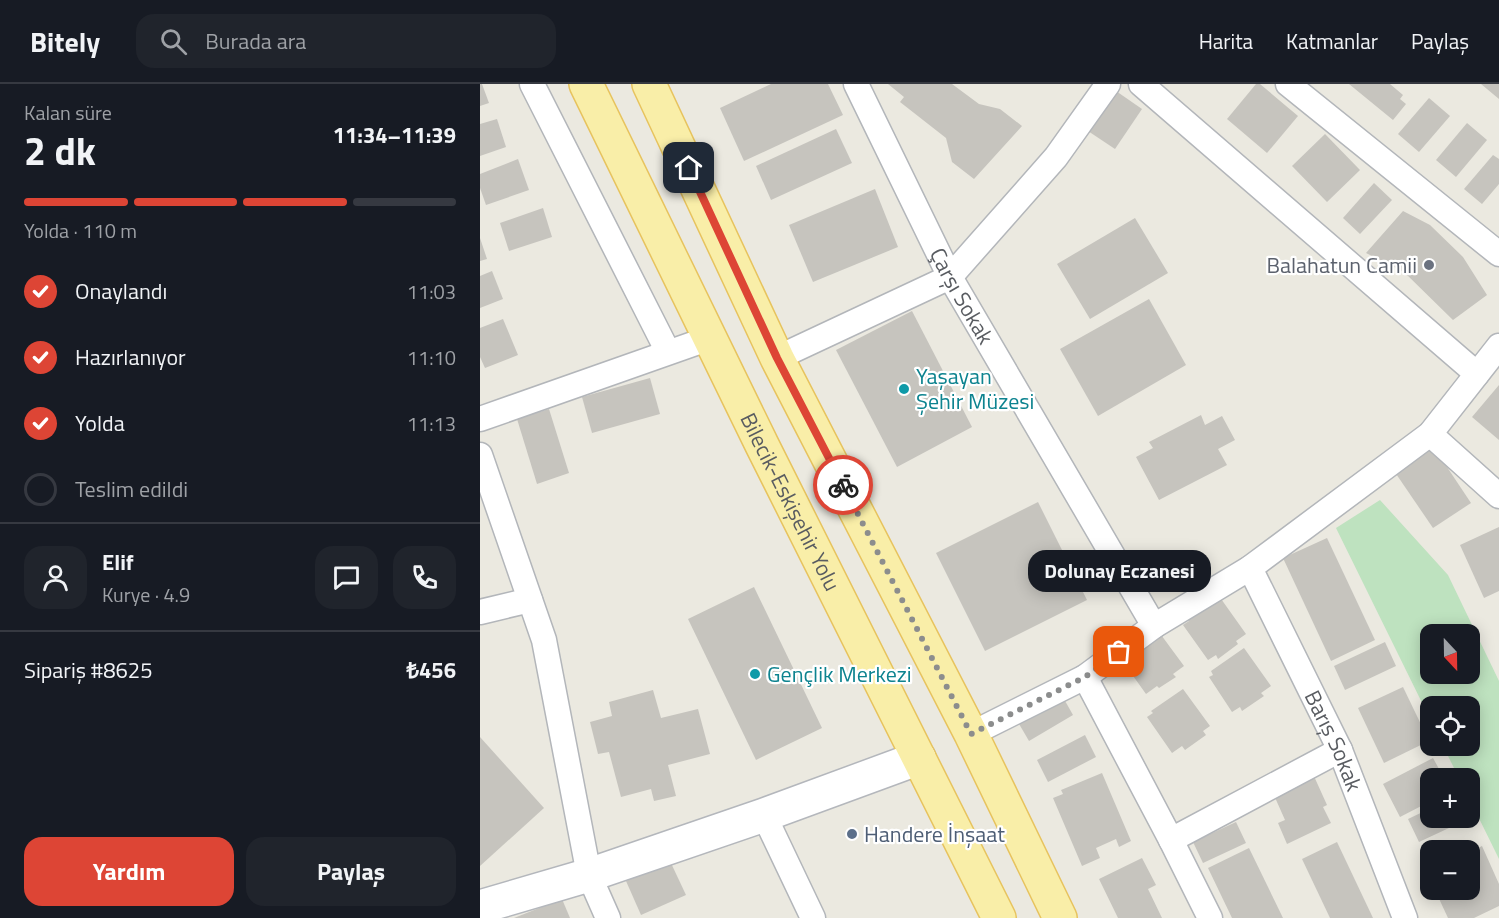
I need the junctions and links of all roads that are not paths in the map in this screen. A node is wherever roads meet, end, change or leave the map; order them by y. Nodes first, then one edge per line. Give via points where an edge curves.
1 (532, 84) edge
2 (586, 84) edge
3 (650, 84) edge
4 (856, 84) edge
5 (1108, 84) edge
6 (1141, 84) edge
7 (1288, 84) edge
8 (1499, 254) edge
9 (950, 277) junction
10 (710, 338) junction
11 (1499, 346) edge
12 (669, 352) junction
13 (777, 358) junction
14 (1477, 374) junction
15 (480, 418) edge
16 (1430, 434) junction
17 (480, 455) edge
18 (1499, 496) edge
19 (1250, 568) junction
20 (530, 600) junction
21 (480, 612) edge
22 (1154, 626) junction
23 (1085, 677) junction
24 (971, 734) junction
25 (1340, 750) junction
26 (919, 758) junction
27 (764, 815) junction
28 (1171, 840) junction
29 (589, 875) junction
30 (480, 907) edge
31 (608, 918) edge
32 (813, 918) edge
33 (999, 918) edge
34 (1060, 918) edge
35 (1210, 918) edge
36 (1405, 918) edge

1 - 12 street
2 - 10 main road, Bilecik-Eskişehir Yolu
3 - 13 main road
4 - 9 street, Çarşı Sokak
5 - 9 street via 1056,157
6 - 14 street
7 - 8 street
9 - 13 street
9 - 22 street, Çarşı Sokak
10 - 12 street
10 - 26 main road, Bilecik-Eskişehir Yolu
11 - 14 street
12 - 15 street
13 - 24 main road
14 - 16 street
16 - 18 street
16 - 19 street
17 - 20 street
19 - 22 street
19 - 25 street, Barış Sokak
20 - 21 street
20 - 29 street via 544,640
22 - 23 street
23 - 24 street
23 - 28 street
24 - 34 main road
25 - 28 street
25 - 36 street, Barış Sokak
26 - 27 street
26 - 33 main road, Bilecik-Eskişehir Yolu
27 - 29 street
27 - 32 street
28 - 35 street
29 - 30 street
29 - 31 street

